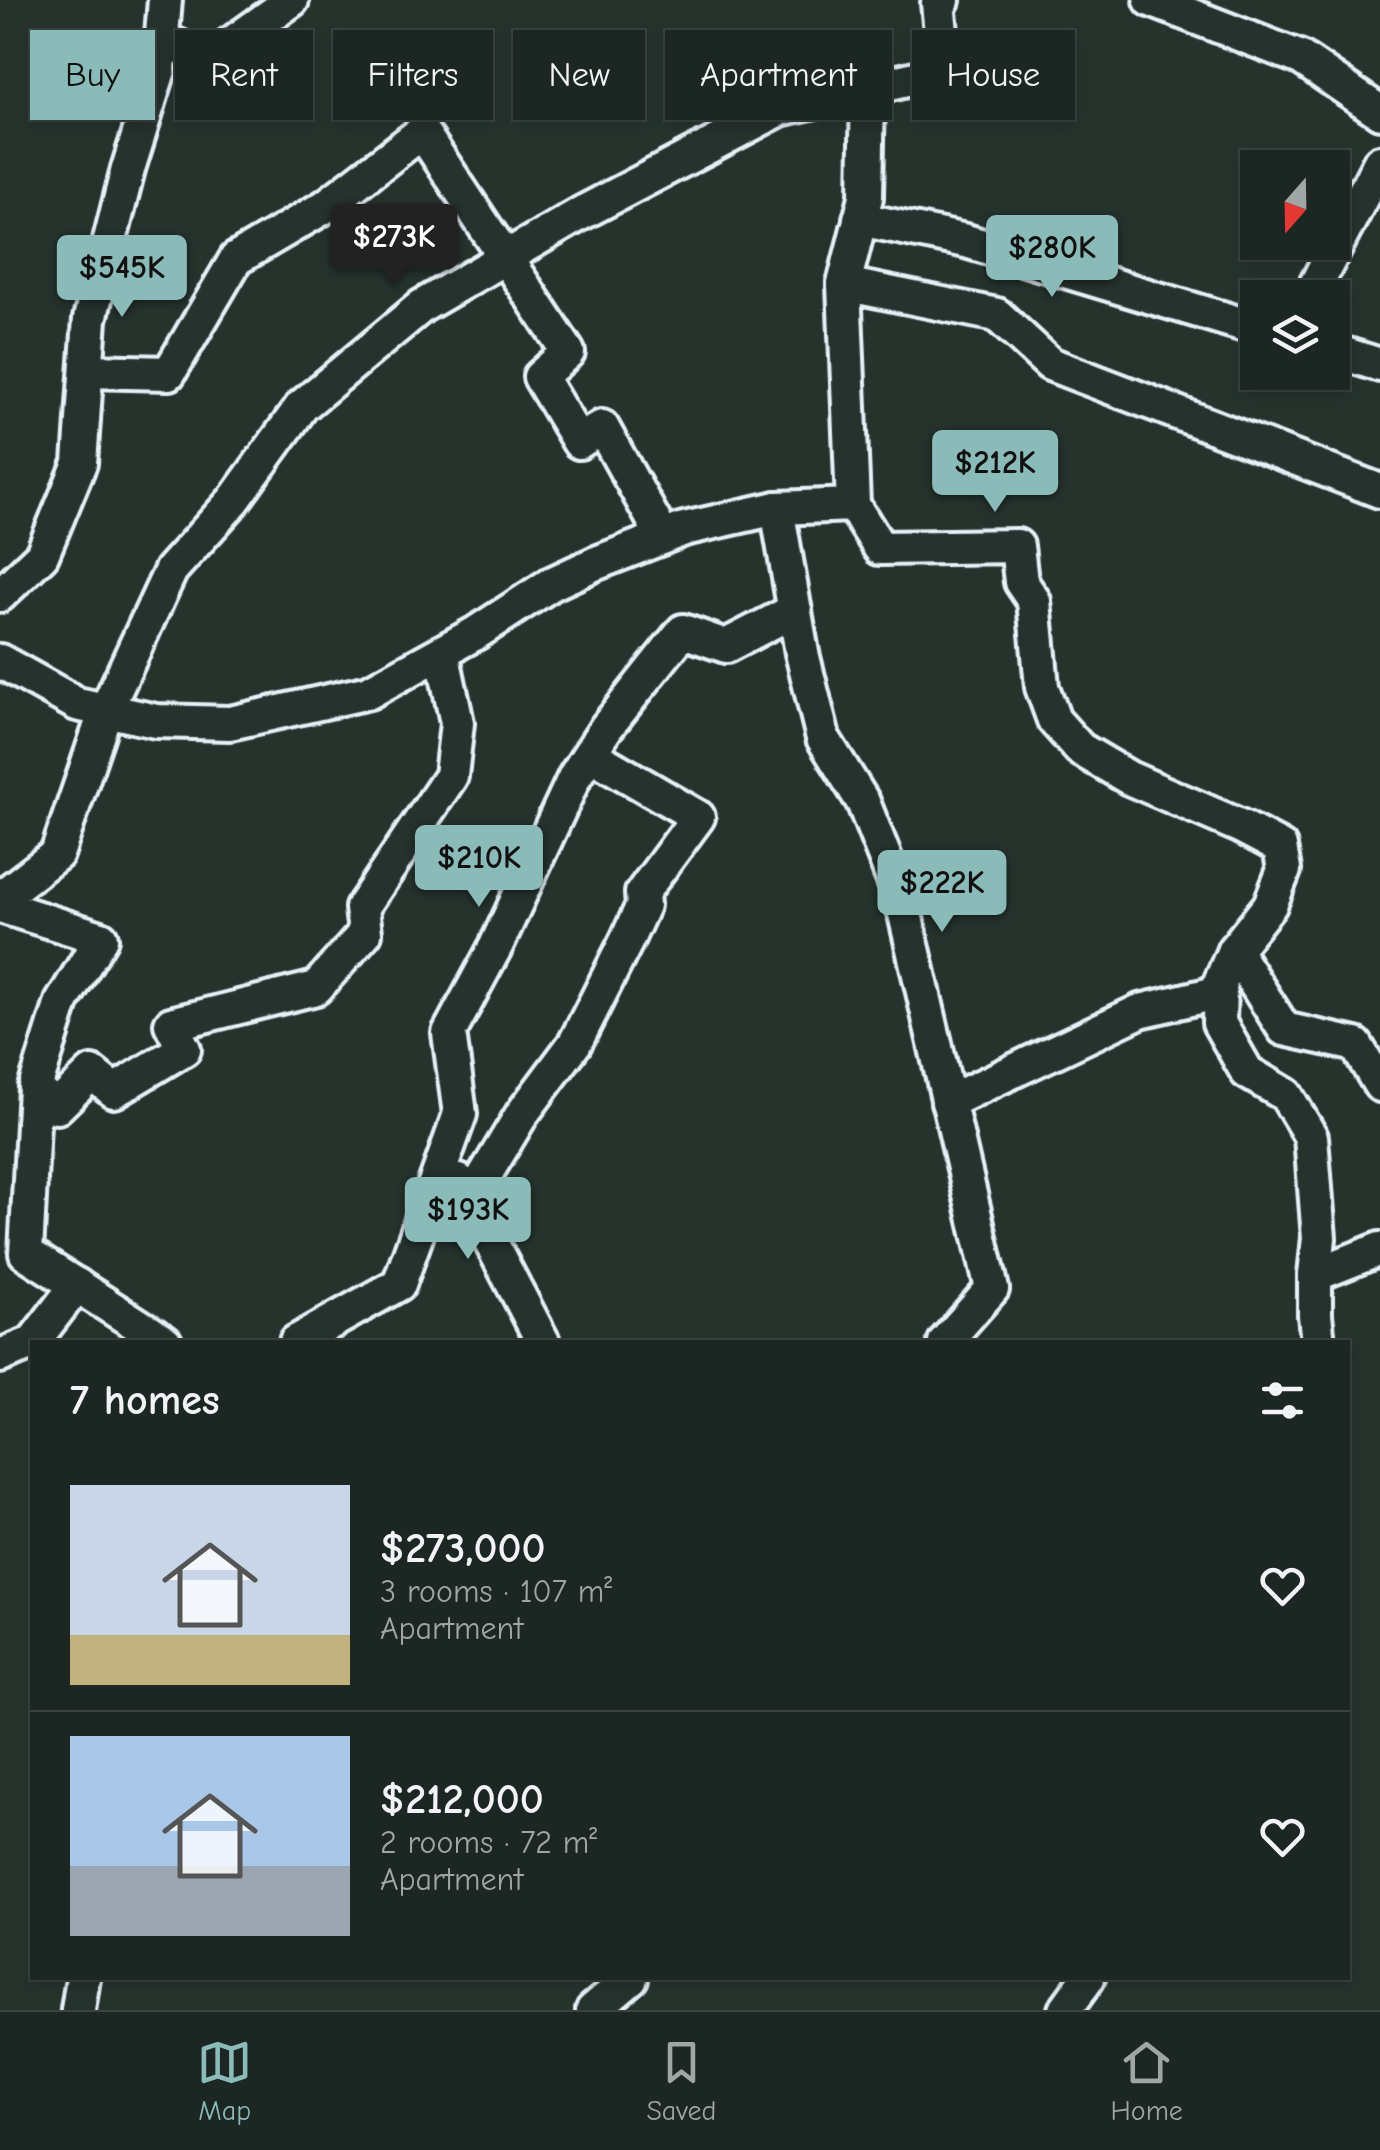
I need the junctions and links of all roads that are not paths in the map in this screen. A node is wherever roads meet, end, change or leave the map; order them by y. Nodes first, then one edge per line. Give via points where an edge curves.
1 (164, 0) edge
2 (292, 0) edge
3 (943, 0) edge
4 (1151, 0) edge
5 (161, 38) junction
6 (892, 83) edge
7 (1380, 112) edge
8 (759, 120) edge
9 (867, 120) edge
10 (1380, 162) edge
11 (860, 219) junction
12 (505, 258) junction
13 (1318, 280) edge
14 (844, 284) junction
15 (1240, 323) edge
16 (1350, 356) edge
17 (1380, 365) edge
18 (86, 371) junction
19 (1380, 491) edge
20 (853, 505) junction
21 (777, 508) junction
22 (664, 537) junction
23 (0, 596) edge
24 (795, 610) junction
25 (442, 652) junction
26 (0, 661) edge
27 (106, 710) junction
28 (590, 754) junction
29 (0, 898) edge
30 (0, 906) edge
31 (1234, 950) junction
32 (1220, 992) junction
33 (1380, 1085) edge
34 (35, 1088) junction
35 (948, 1102) junction
36 (445, 1155) junction
37 (470, 1200) junction
38 (1380, 1248) edge
39 (1314, 1274) junction
40 (77, 1285) junction
41 (35, 1340) edge
42 (162, 1340) edge
43 (300, 1340) edge
44 (542, 1340) edge
45 (947, 1340) edge
46 (1318, 1340) edge
47 (30, 1344) edge
48 (0, 1356) edge
49 (83, 1980) edge
50 (628, 1980) edge
51 (1087, 1980) edge
52 (78, 2010) edge
53 (592, 2010) edge
54 (1065, 2010) edge

1 - 5 street
2 - 5 street via 208,60
3 - 6 street via 938,3 945,70
4 - 7 street via 1301,58
5 - 18 street via 90,319
8 - 12 street
9 - 11 street
10 - 13 street
11 - 14 street
11 - 15 street via 966,242
12 - 18 street via 422,132 326,206 236,259 169,372
12 - 22 street via 568,352 540,377 579,442 602,427
12 - 27 street via 422,306 302,406 234,500 171,570
14 - 19 street via 997,316 1050,364
14 - 20 street
16 - 17 street
18 - 23 street via 80,463 42,555
20 - 21 street
20 - 31 street via 880,548 1016,546 1021,582 1034,602 1042,687 1054,720 1080,748 1129,778 1280,847 1284,870 1270,906
21 - 22 street
21 - 24 street
22 - 25 street via 551,584
24 - 28 street via 726,646 683,631
24 - 35 street via 823,738 864,802 902,901
25 - 27 street via 369,692 230,723
25 - 34 street via 457,723 451,776 362,908 366,933 316,988 171,1024 184,1049 114,1091 92,1073 57,1106
26 - 27 street via 77,704
27 - 29 street via 58,854
28 - 36 street via 449,1033 460,1114
28 - 37 street via 698,817 642,893 643,905 575,1043
30 - 34 street via 101,938 62,1002
31 - 32 street
31 - 33 street via 1284,1029 1356,1046
32 - 35 street via 1140,1010
32 - 39 street via 1219,1023 1246,1072 1286,1095 1310,1137 1319,1238
34 - 40 street via 26,1252
35 - 45 street via 992,1288
36 - 37 street
36 - 43 street via 399,1284
37 - 44 street
38 - 39 street
39 - 46 street
40 - 41 street
40 - 42 street
47 - 48 street
49 - 52 street
50 - 53 street
51 - 54 street

